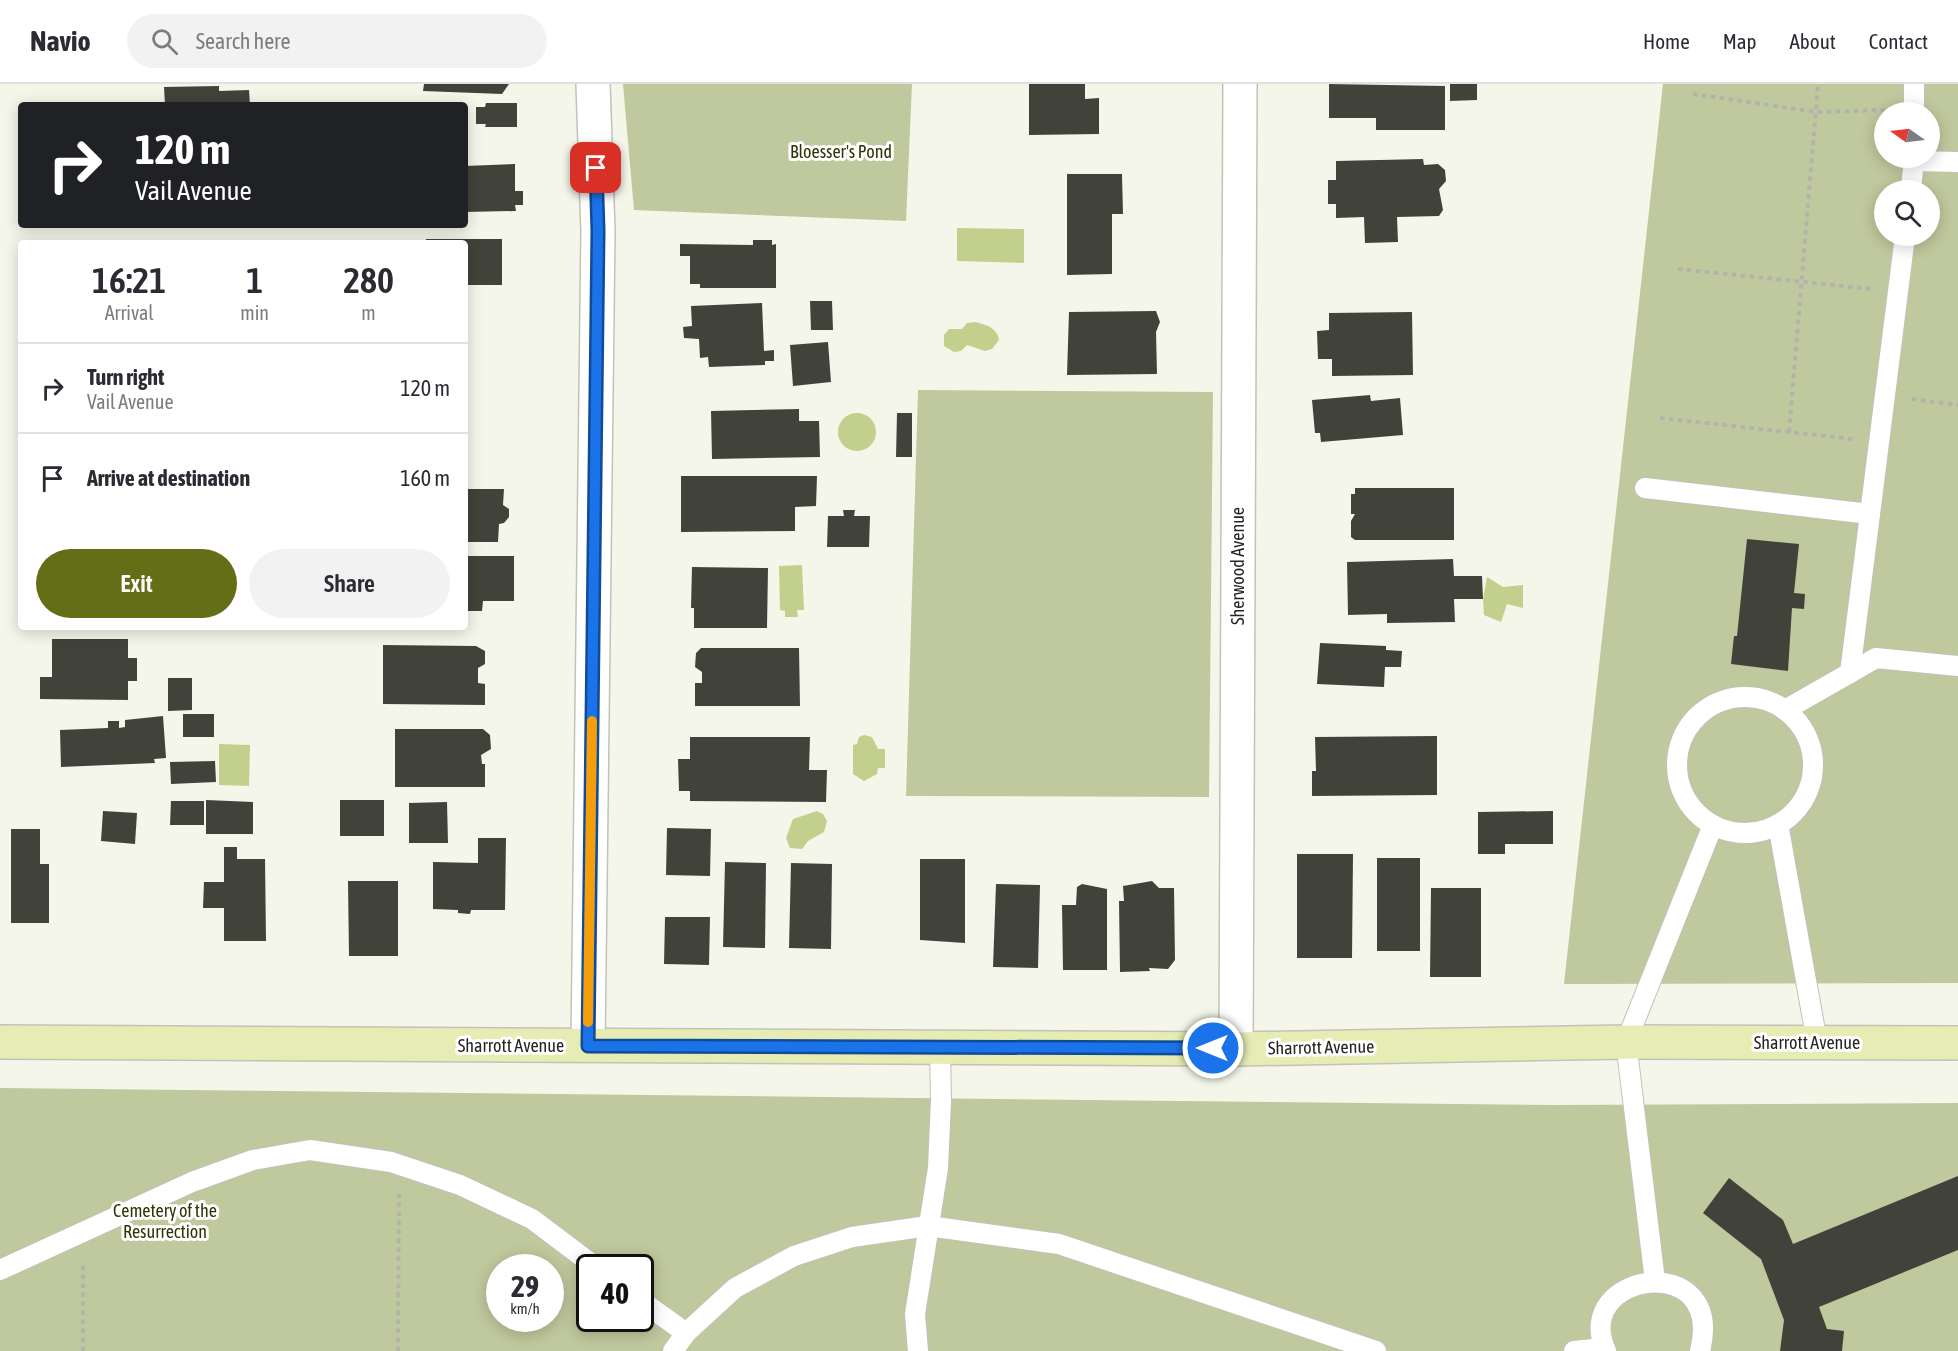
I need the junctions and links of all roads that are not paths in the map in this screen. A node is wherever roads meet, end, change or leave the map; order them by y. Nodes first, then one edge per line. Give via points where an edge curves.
1 (592, 84) edge
2 (1240, 84) edge
3 (1914, 84) edge
4 (1914, 102) edge
5 (1940, 161) edge
6 (1958, 162) edge
7 (1904, 246) edge
8 (1645, 488) dead end
9 (1870, 514) junction
10 (1958, 666) edge
11 (1850, 673) junction
12 (1785, 710) junction
13 (1778, 824) junction
14 (1713, 825) junction
15 (0, 1042) edge
16 (1626, 1042) junction
17 (1816, 1042) junction
18 (1958, 1043) edge
19 (588, 1046) junction
20 (940, 1048) junction
21 (1236, 1049) junction
22 (928, 1226) junction
23 (578, 1254) edge
24 (0, 1270) edge
25 (1655, 1281) junction
26 (654, 1309) edge
27 (686, 1333) junction
28 (1605, 1350) edge
29 (673, 1351) edge
30 (918, 1351) edge
31 (1376, 1351) edge
32 (1574, 1351) edge
33 (1700, 1351) edge

1 - 19 street via 598,231
2 - 21 street, Sherwood Avenue
3 - 4 lane
5 - 6 lane
7 - 9 lane
8 - 9 lane
9 - 11 lane
10 - 11 lane via 1876,658
11 - 12 lane
12 - 13 lane via 1806,736 1812,769 1807,791 1795,810
12 - 14 lane via 1766,699 1732,698 1702,711 1687,728 1678,749 1677,772 1683,793 1695,812
13 - 14 lane via 1757,832 1734,832
13 - 17 lane
14 - 16 lane
15 - 19 street, Sharrott Avenue
16 - 17 street, Sharrott Avenue
16 - 21 street, Sharrott Avenue
16 - 25 lane
17 - 18 street, Sharrott Avenue
19 - 20 street, Sharrott Avenue
20 - 21 street, Sharrott Avenue
20 - 22 lane via 938,1168
22 - 27 lane via 852,1237 794,1256 735,1288
22 - 30 lane via 915,1314
22 - 31 lane via 1059,1244
23 - 24 lane via 532,1219 460,1185 391,1162 310,1150 253,1160 192,1182
25 - 28 lane via 1637,1283 1610,1302 1601,1335
25 - 33 lane via 1670,1284 1696,1304 1704,1335
26 - 27 lane
27 - 29 lane
28 - 32 lane

